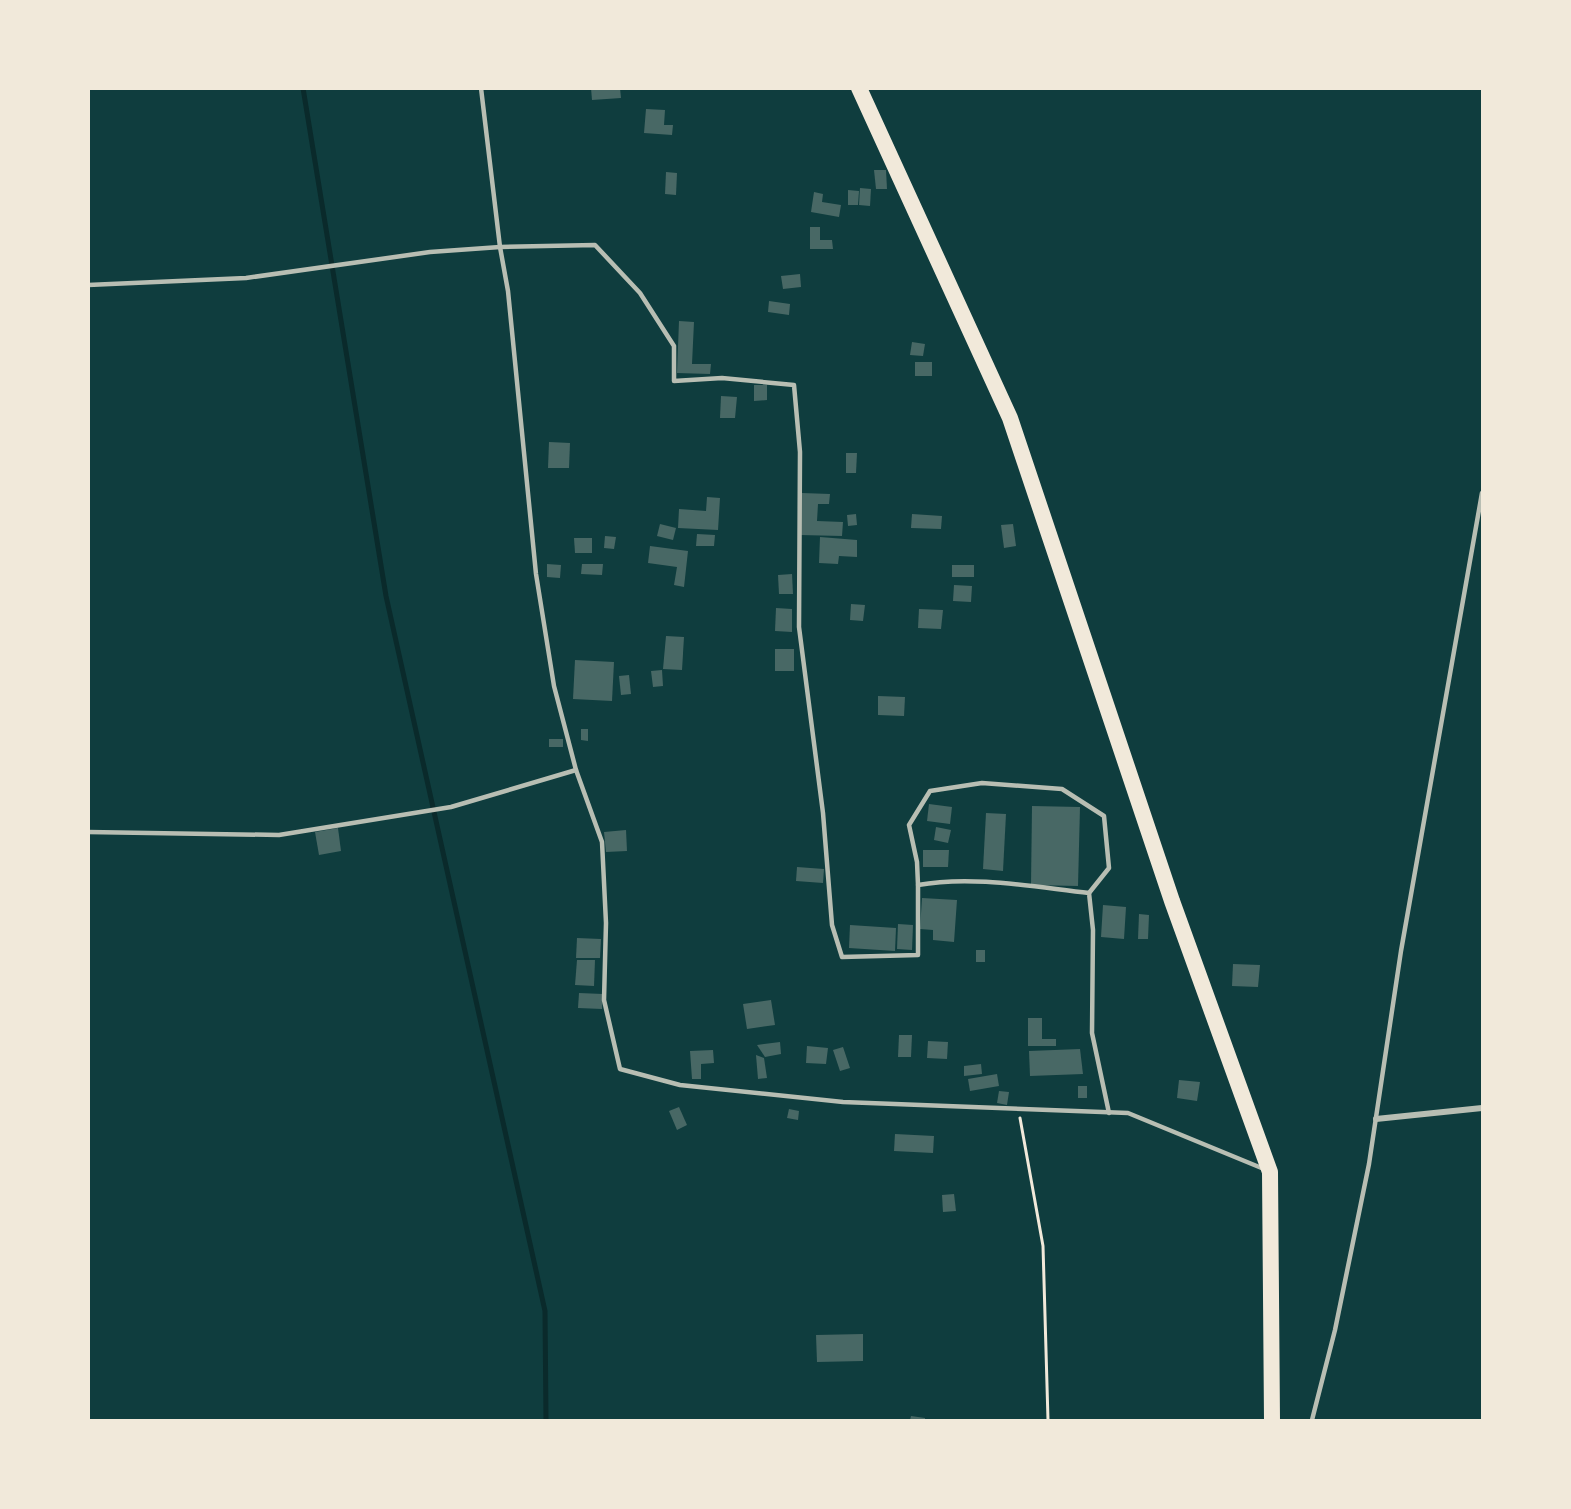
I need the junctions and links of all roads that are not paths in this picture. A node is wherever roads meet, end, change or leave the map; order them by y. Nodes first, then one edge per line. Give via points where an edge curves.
1 (481, 88) edge
2 (859, 88) edge
3 (500, 247) junction
4 (88, 285) edge
5 (1482, 493) edge
6 (576, 770) junction
7 (88, 832) edge
8 (918, 885) junction
9 (1089, 893) junction
10 (1482, 1108) edge
11 (1108, 1113) junction
12 (1376, 1119) junction
13 (1270, 1172) junction
14 (1272, 1420) edge
15 (1312, 1420) edge

1 - 3 lane
2 - 13 highway via 1010,418 1172,901
3 - 4 lane via 430,252 246,278
3 - 6 lane via 508,291 536,574 554,686
3 - 8 lane via 595,245 640,293 674,346 674,381 723,378 794,385 800,452 799,627 823,813 832,925 842,957 918,955
5 - 12 lane via 1401,951
6 - 7 lane via 451,807 279,835
6 - 11 lane via 602,842 604,1000 620,1069 680,1085 797,1097
8 - 9 lane via 990,884
8 - 9 lane via 909,825 930,791 982,783 1062,789 1104,816 1109,868
9 - 11 lane via 1093,930 1092,1033
10 - 12 street
11 - 13 lane via 1128,1113
12 - 15 lane via 1337,1319
13 - 14 highway

